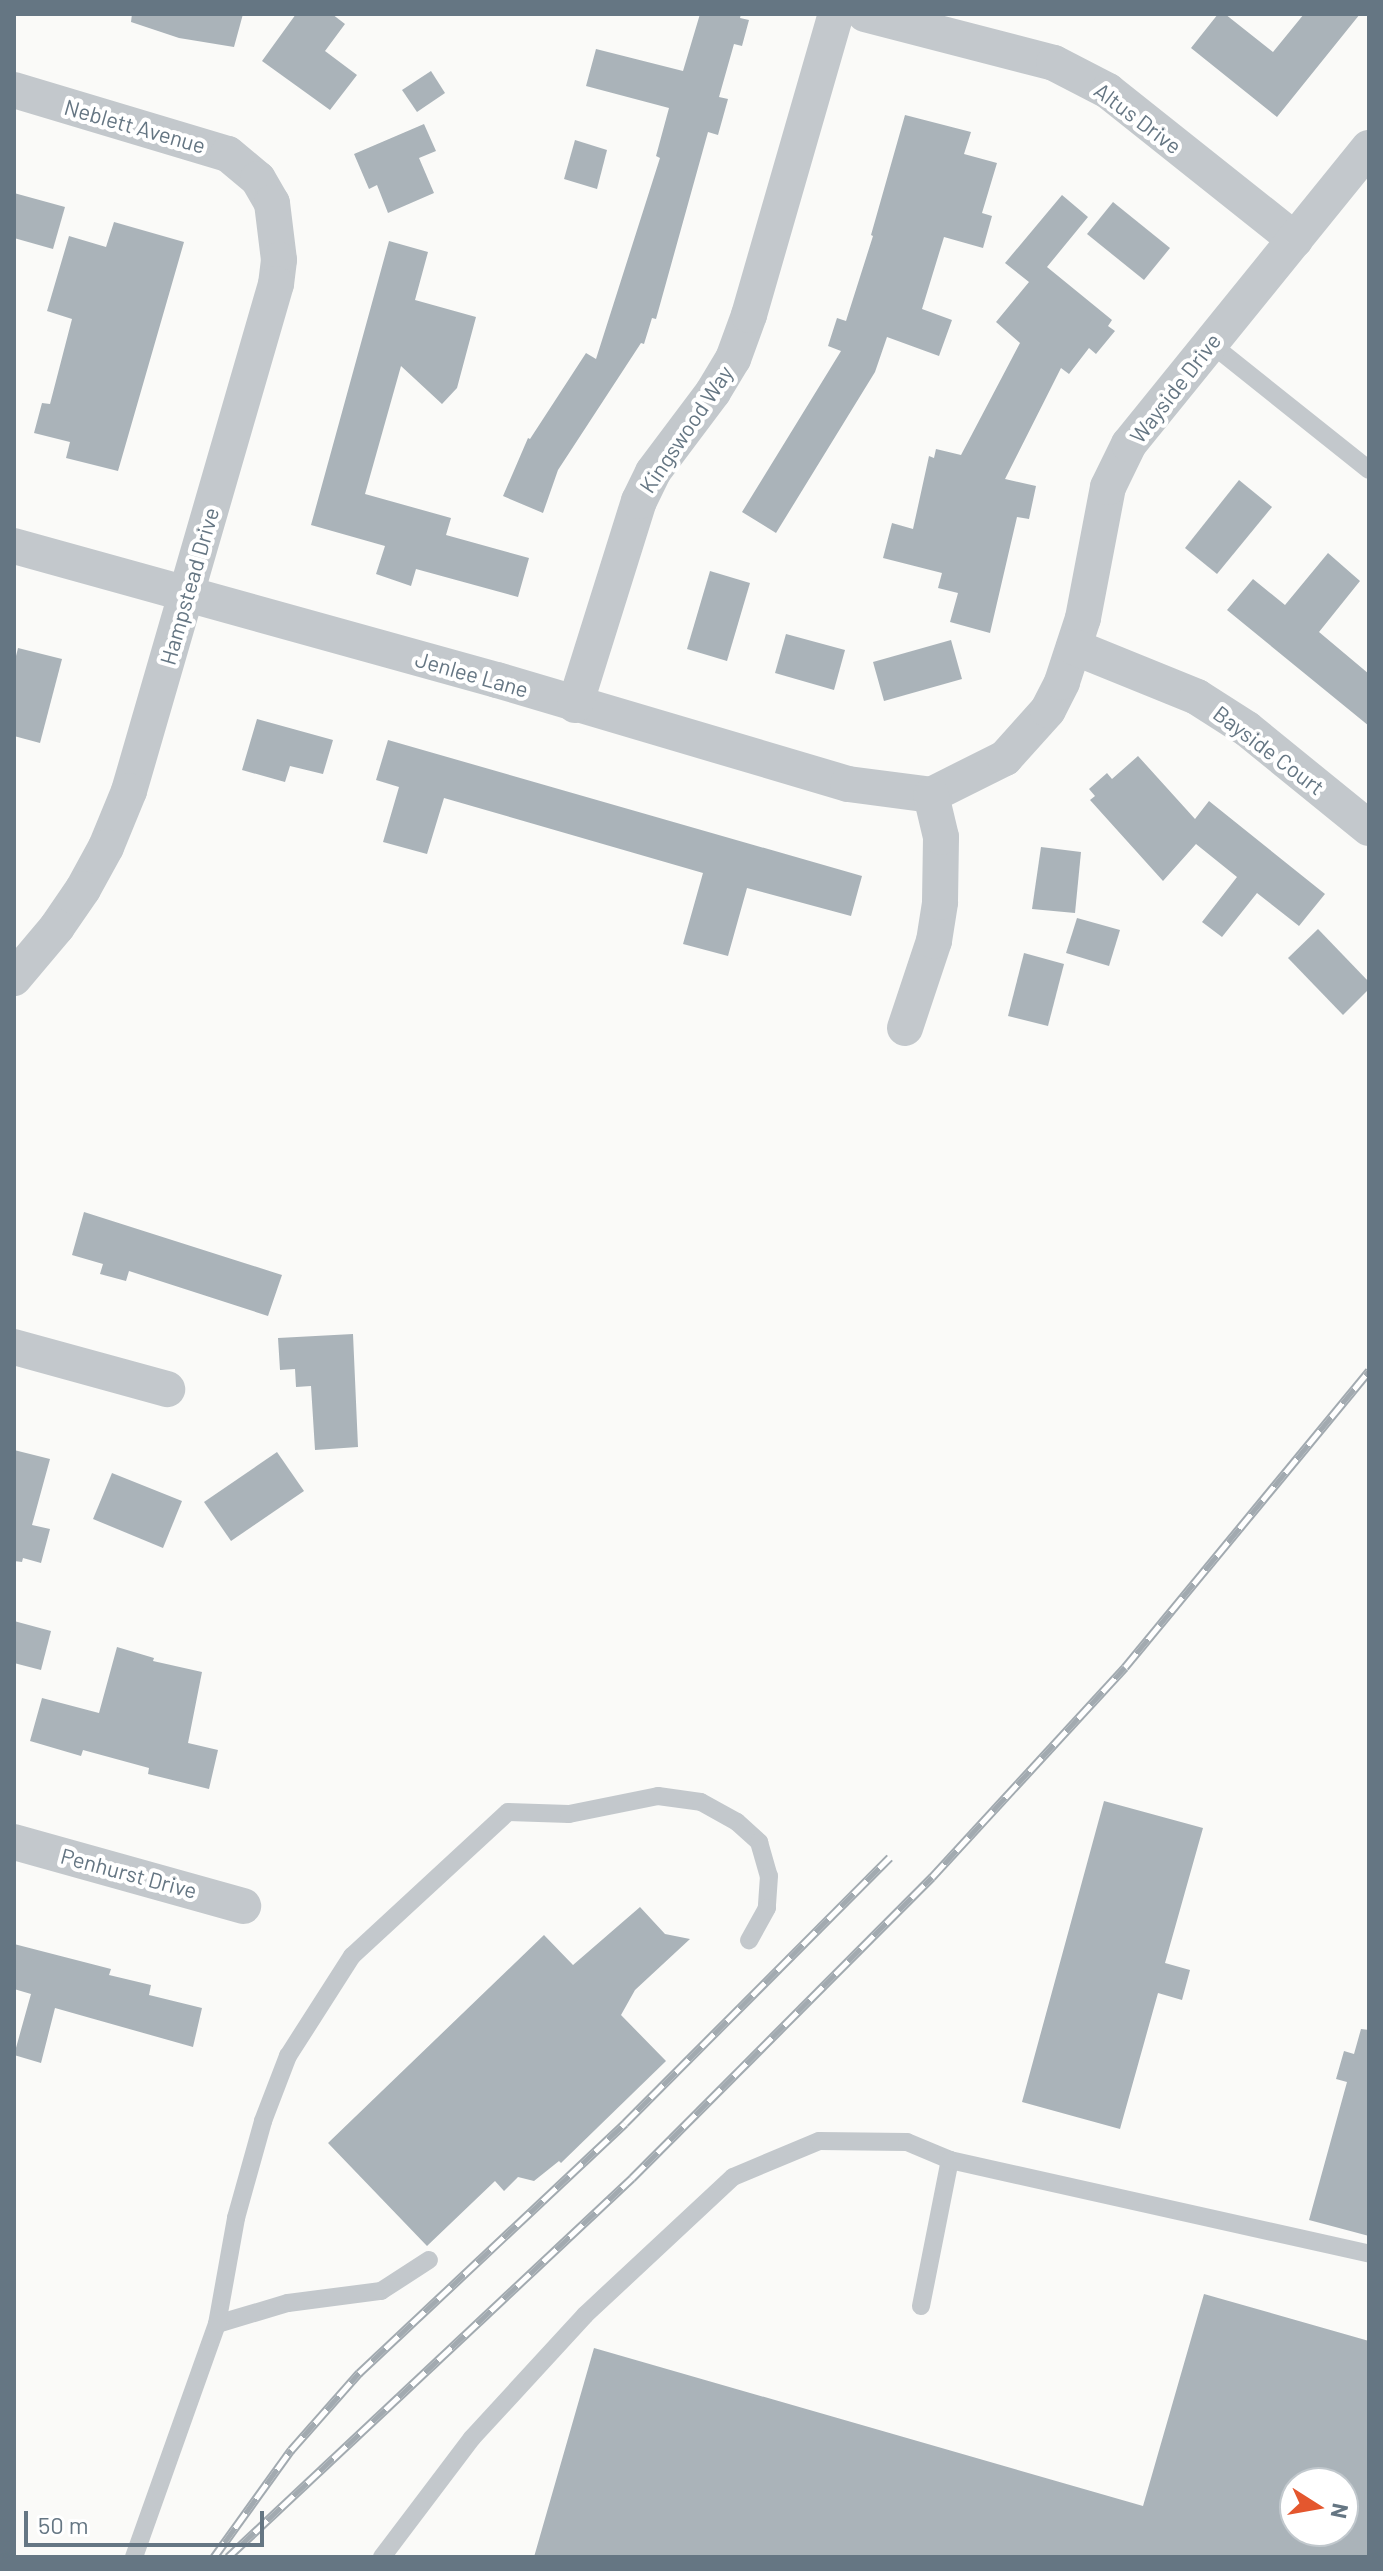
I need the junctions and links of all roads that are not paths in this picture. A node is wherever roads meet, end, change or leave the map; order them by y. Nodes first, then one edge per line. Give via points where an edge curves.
1 (836, 14) edge
2 (865, 14) edge
3 (14, 90) edge
4 (1369, 148) edge
5 (251, 171) joint
6 (1295, 240) junction
7 (1210, 343) junction
8 (1369, 470) edge
9 (14, 546) edge
10 (186, 596) junction
11 (1074, 647) junction
12 (575, 705) junction
13 (931, 795) junction
14 (1369, 828) edge
15 (14, 978) edge
16 (905, 1028) dead end
17 (14, 1347) edge
18 (167, 1389) dead end
19 (14, 1842) edge
20 (243, 1906) dead end
21 (749, 1940) dead end
22 (950, 2160) junction
23 (1369, 2254) edge
24 (429, 2260) dead end
25 (921, 2306) dead end
26 (217, 2324) junction
27 (134, 2557) edge
28 (382, 2557) edge

1 - 12 street, Kingswood Way via 733,359 653,472 639,501
2 - 6 street, Altus Drive via 1054,63 1108,91
3 - 5 street, Neblett Avenue via 208,146
4 - 6 street, Wayside Drive
5 - 10 street, Hampstead Drive via 272,203 279,235 276,284
6 - 7 street, Wayside Drive
7 - 8 lane
7 - 11 street, Wayside Drive via 1129,444 1108,487
9 - 10 street, Jenlee Lane
10 - 12 street, Jenlee Lane
10 - 15 street, Hampstead Drive via 129,791 106,847 66,915
11 - 13 street, Wayside Drive via 1048,710 1029,736 996,764
11 - 14 street, Bayside Court via 1197,697 1247,729
12 - 13 street, Jenlee Lane via 848,784
13 - 16 street via 941,837 940,902 927,967
17 - 18 street
19 - 20 street, Penhurst Drive
21 - 26 lane via 767,1908 769,1876 759,1842 701,1802 658,1796 569,1814 508,1812 352,1956 288,2056 236,2218
22 - 23 lane
22 - 25 lane
22 - 28 lane via 907,2142 819,2141 733,2177 585,2315 472,2438
24 - 26 lane via 381,2291 288,2303
26 - 27 lane

